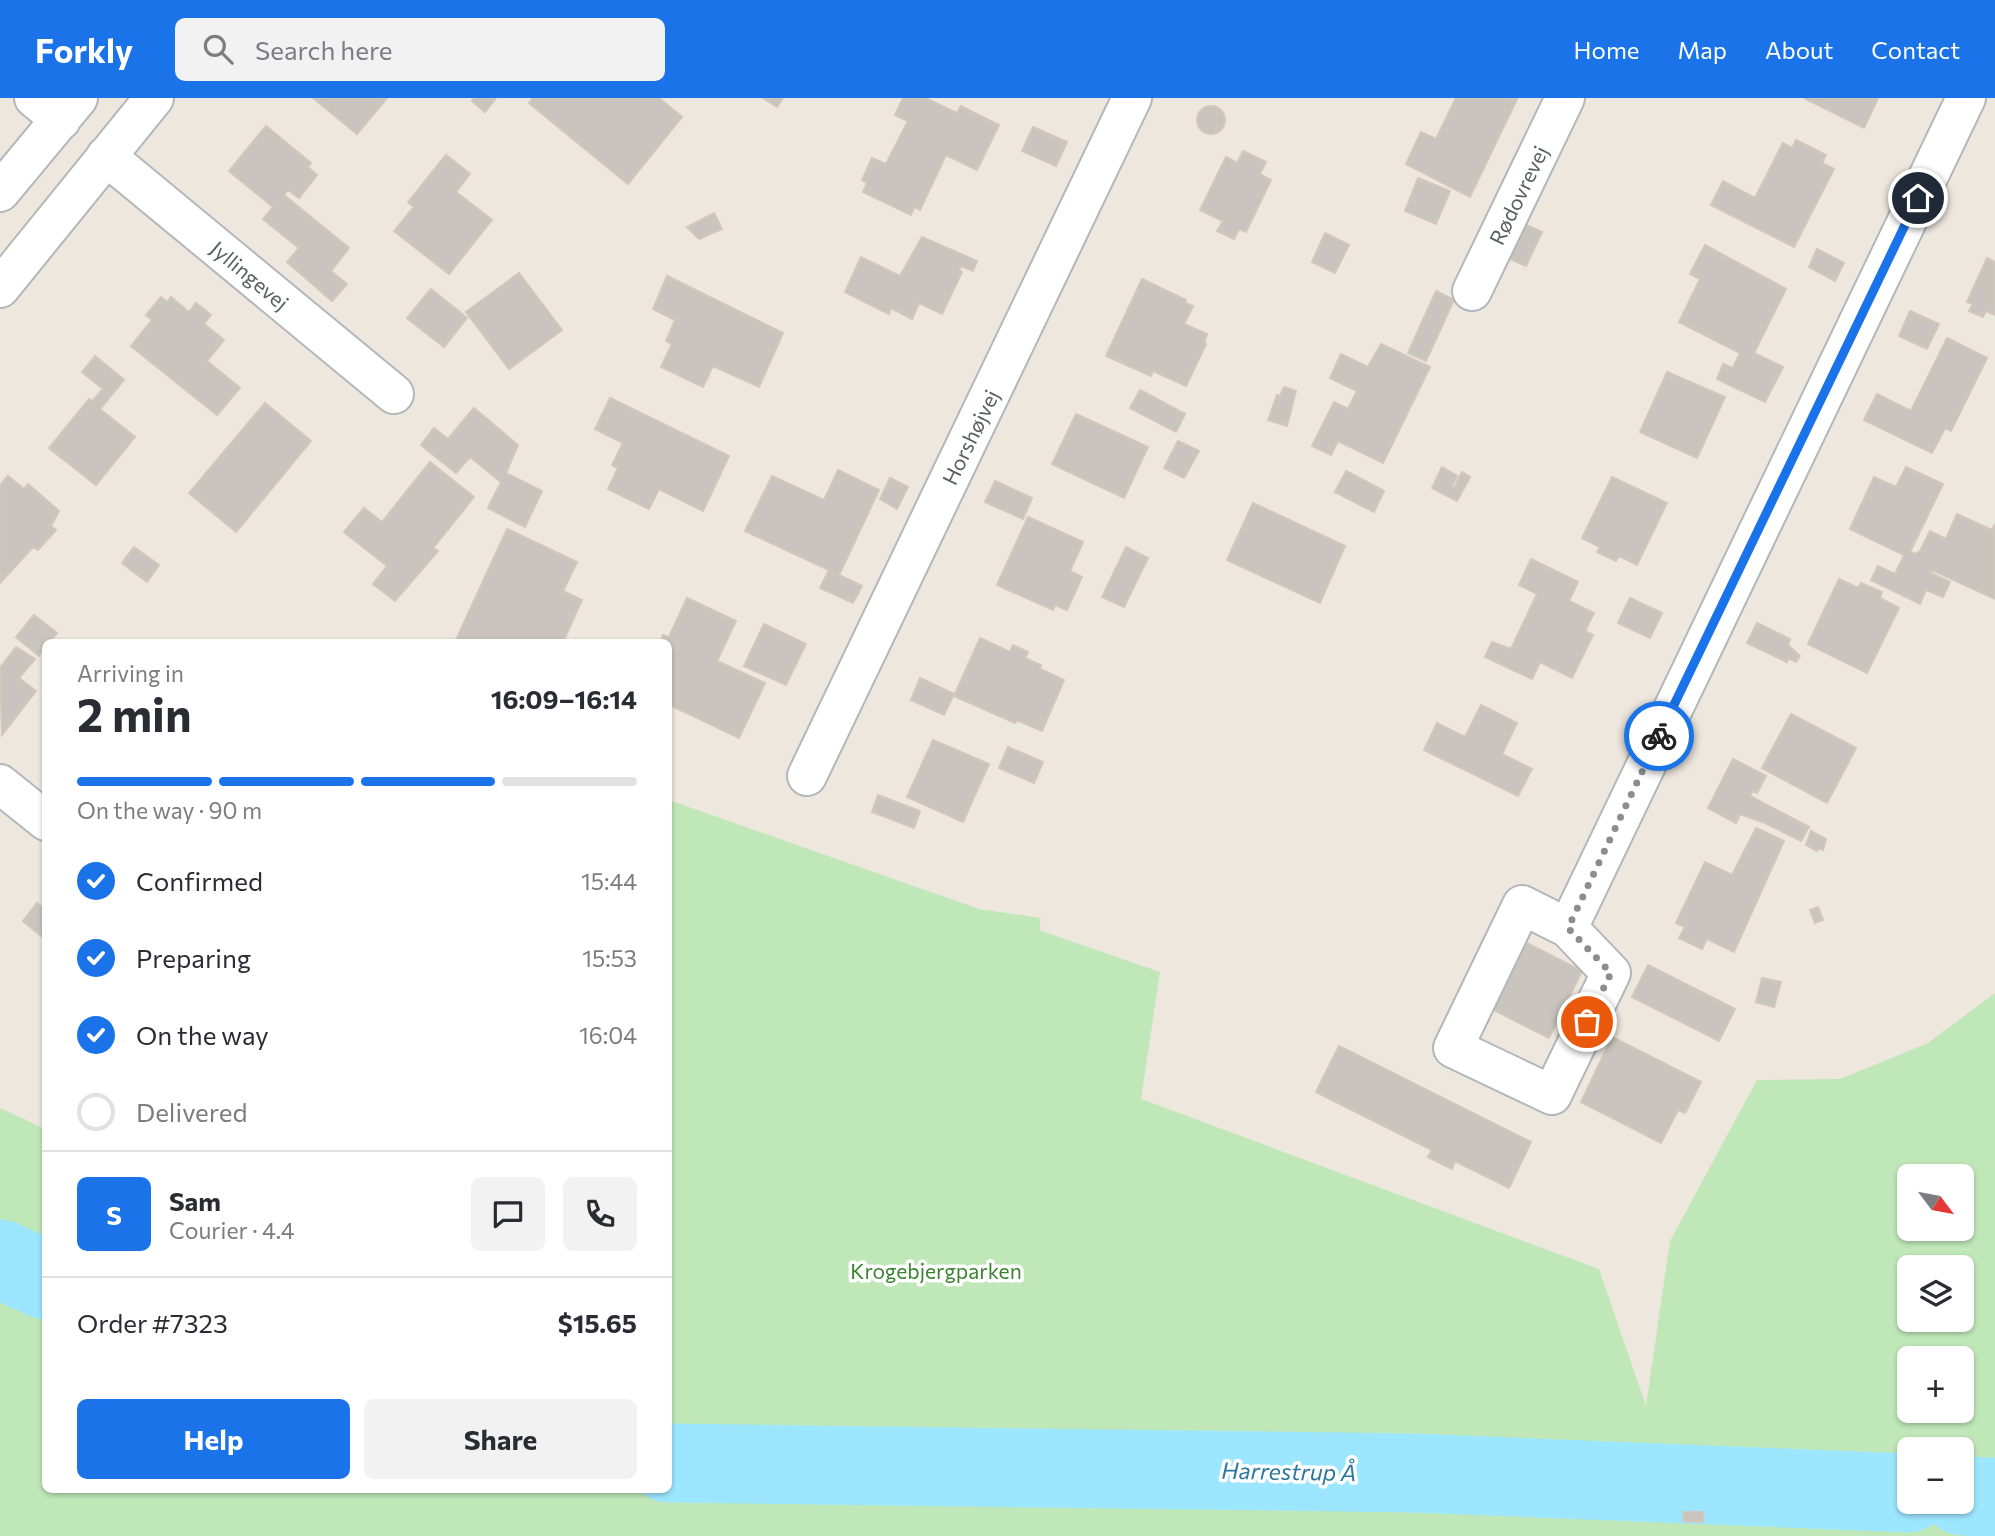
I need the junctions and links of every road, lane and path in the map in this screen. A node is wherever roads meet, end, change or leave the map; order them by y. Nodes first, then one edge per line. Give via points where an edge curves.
1 (154, 98) edge
2 (1132, 98) edge
3 (1565, 98) edge
4 (1966, 98) edge
5 (58, 105) edge
6 (106, 156) junction
7 (0, 192) edge
8 (0, 288) edge
9 (1472, 291) dead end
10 (394, 394) dead end
11 (807, 776) dead end
12 (5, 798) edge
13 (42, 819) edge
14 (1568, 928) junction

1 - 6 street
2 - 11 street, Horshøjvej
3 - 9 street, Rødovrevej
4 - 14 street
5 - 7 street
6 - 8 street
6 - 10 street, Jyllingevej
12 - 13 street
14 - 14 street via 1522,905 1454,1048 1552,1095 1611,973

